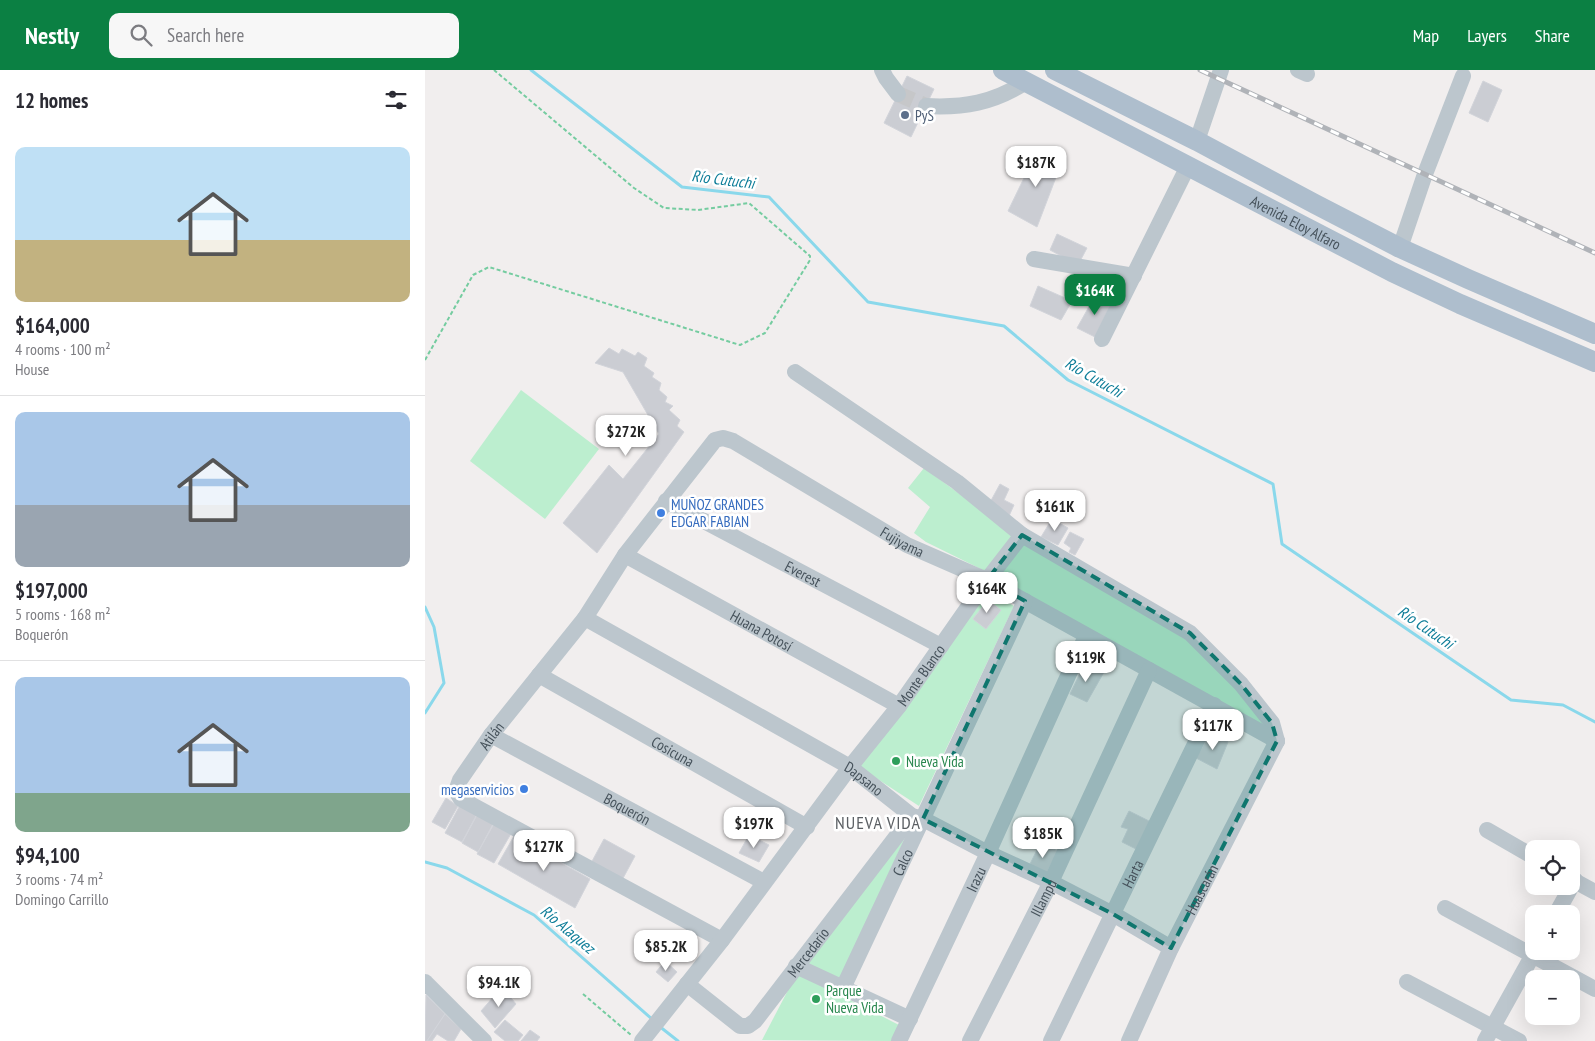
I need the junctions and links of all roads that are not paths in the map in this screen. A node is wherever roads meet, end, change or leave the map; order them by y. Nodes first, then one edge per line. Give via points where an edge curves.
1 (882, 70) edge
2 (1003, 70) edge
3 (1055, 70) edge
4 (1221, 70) edge
5 (1463, 76) dead end
6 (1025, 82) junction
7 (898, 94) tunnel mouth
8 (926, 106) tunnel mouth
9 (1197, 141) junction
10 (1188, 166) junction
11 (1400, 248) junction
12 (1034, 259) dead end
13 (1134, 276) junction
14 (1595, 334) edge
15 (1102, 339) dead end
16 (1595, 362) edge
17 (795, 372) dead end
18 (715, 440) joint
19 (666, 501) junction
20 (1022, 535) junction
21 (625, 555) junction
22 (987, 580) junction
23 (1025, 600) junction
24 (585, 618) junction
25 (1086, 636) junction
26 (941, 646) junction
27 (1149, 670) junction
28 (539, 676) junction
29 (1214, 705) junction
30 (899, 706) junction
31 (491, 735) junction
32 (1277, 741) junction
33 (850, 767) junction
34 (917, 817) junction
35 (807, 827) junction
36 (1487, 830) dead end
37 (1525, 852) edge
38 (988, 853) junction
39 (764, 882) junction
40 (1051, 882) junction
41 (1580, 884) edge
42 (1595, 892) edge
43 (1445, 908) dead end
44 (1113, 914) junction
45 (721, 940) junction
46 (1171, 948) junction
47 (1525, 948) edge
48 (1530, 960) edge
49 (1546, 960) edge
50 (796, 966) junction
51 (425, 982) edge
52 (1407, 982) dead end
53 (687, 984) junction
54 (843, 988) junction
55 (1595, 989) edge
56 (909, 1019) junction
57 (1489, 1034) edge
58 (641, 1039) edge
59 (484, 1041) edge
60 (899, 1041) edge
61 (970, 1041) edge
62 (1051, 1041) edge
63 (1129, 1041) edge
64 (1519, 1041) edge

1 - 7 street
2 - 6 main road, Avenida Eloy Alfaro
3 - 9 main road, Avenida Eloy Alfaro
4 - 9 street
5 - 11 street
6 - 8 street via 1010,92 976,104
6 - 10 main road, Avenida Eloy Alfaro
9 - 11 main road, Avenida Eloy Alfaro
10 - 13 street
10 - 16 main road, Avenida Eloy Alfaro via 1393,272
11 - 14 main road, Avenida Eloy Alfaro
12 - 13 street
13 - 15 street
17 - 20 street via 957,482
18 - 19 street, Atilán
18 - 22 street, Fujiyama via 733,441 907,546
19 - 21 street, Atilán
19 - 26 street, Everest
20 - 22 street, Monte Blanco
20 - 32 street via 1190,633 1241,684 1272,723
21 - 24 street, Atilán
21 - 30 street, Huana Potosí
22 - 23 street, Fujiyama
22 - 26 street, Monte Blanco
23 - 25 street, Fujiyama
23 - 34 street, Calco
24 - 28 street, Atilán
24 - 33 street, Dapsano
25 - 27 street, Fujiyama
25 - 38 street, Irazu
26 - 30 street, Monte Blanco
27 - 29 street, Fujiyama
27 - 40 street, Illampu
28 - 31 street, Atilán
28 - 35 street, Cosicuna
29 - 32 street, Fujiyama
29 - 44 street, Harta
30 - 33 street, Monte Blanco
31 - 39 street, Boquerón
31 - 45 street, Atilán via 460,780 456,791 461,799
32 - 46 street, Huascarán
33 - 34 street, Dapsano
33 - 35 street, Monte Blanco
34 - 38 street, Dapsano
34 - 50 street, Mercedario
34 - 54 street, Calco
35 - 39 street, Monte Blanco
36 - 37 street
38 - 40 street, Dapsano
38 - 56 street, Irazu
39 - 45 street, Monte Blanco
40 - 44 street, Dapsano
40 - 61 street, Illampu
41 - 42 street
43 - 47 street
44 - 46 street, Dapsano
44 - 62 street, Harta
45 - 53 street, Monte Blanco
46 - 63 street, Huascarán
48 - 57 street
49 - 55 street
50 - 53 street, Mercedario via 748,1026 740,1026
50 - 54 street
51 - 59 street
52 - 57 street
53 - 58 street, Monte Blanco
54 - 56 street
56 - 60 street, Irazu
57 - 64 street

